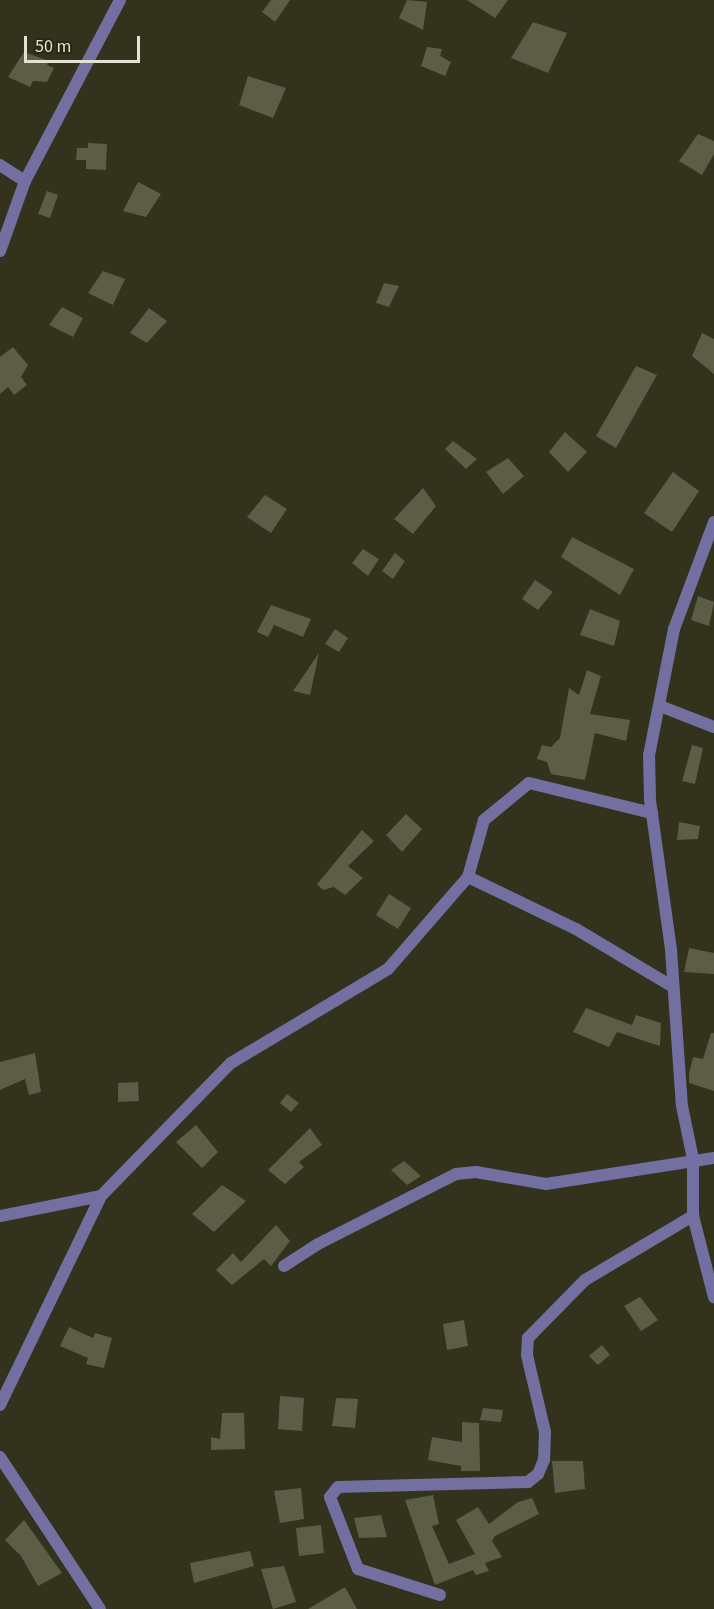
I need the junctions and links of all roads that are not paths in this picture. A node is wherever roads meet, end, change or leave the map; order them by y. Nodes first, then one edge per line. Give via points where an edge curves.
1 (120, 0) edge
2 (0, 165) edge
3 (26, 181) junction
4 (0, 251) edge
5 (714, 522) edge
6 (660, 706) junction
7 (714, 728) edge
8 (652, 813) junction
9 (468, 877) junction
10 (670, 985) junction
11 (714, 1158) edge
12 (693, 1159) junction
13 (101, 1196) junction
14 (0, 1216) edge
15 (693, 1216) junction
16 (284, 1266) dead end
17 (714, 1297) edge
18 (0, 1405) edge
19 (0, 1457) edge
20 (440, 1595) dead end
21 (99, 1609) edge

1 - 3 street
2 - 3 street
3 - 4 street
5 - 6 street via 674,629
6 - 7 street
6 - 8 street via 649,755
8 - 9 street via 530,783 484,820
8 - 10 street via 671,950
9 - 10 street via 576,929
9 - 13 street via 388,969 231,1063
10 - 12 street via 682,1106
11 - 12 street
12 - 15 street
12 - 16 street via 546,1184 476,1172 456,1174 318,1244
13 - 14 street
13 - 18 street
15 - 17 street
15 - 20 street via 585,1280 528,1338 527,1355 545,1432 543,1460 533,1478 338,1487 330,1497 358,1569
19 - 21 street

